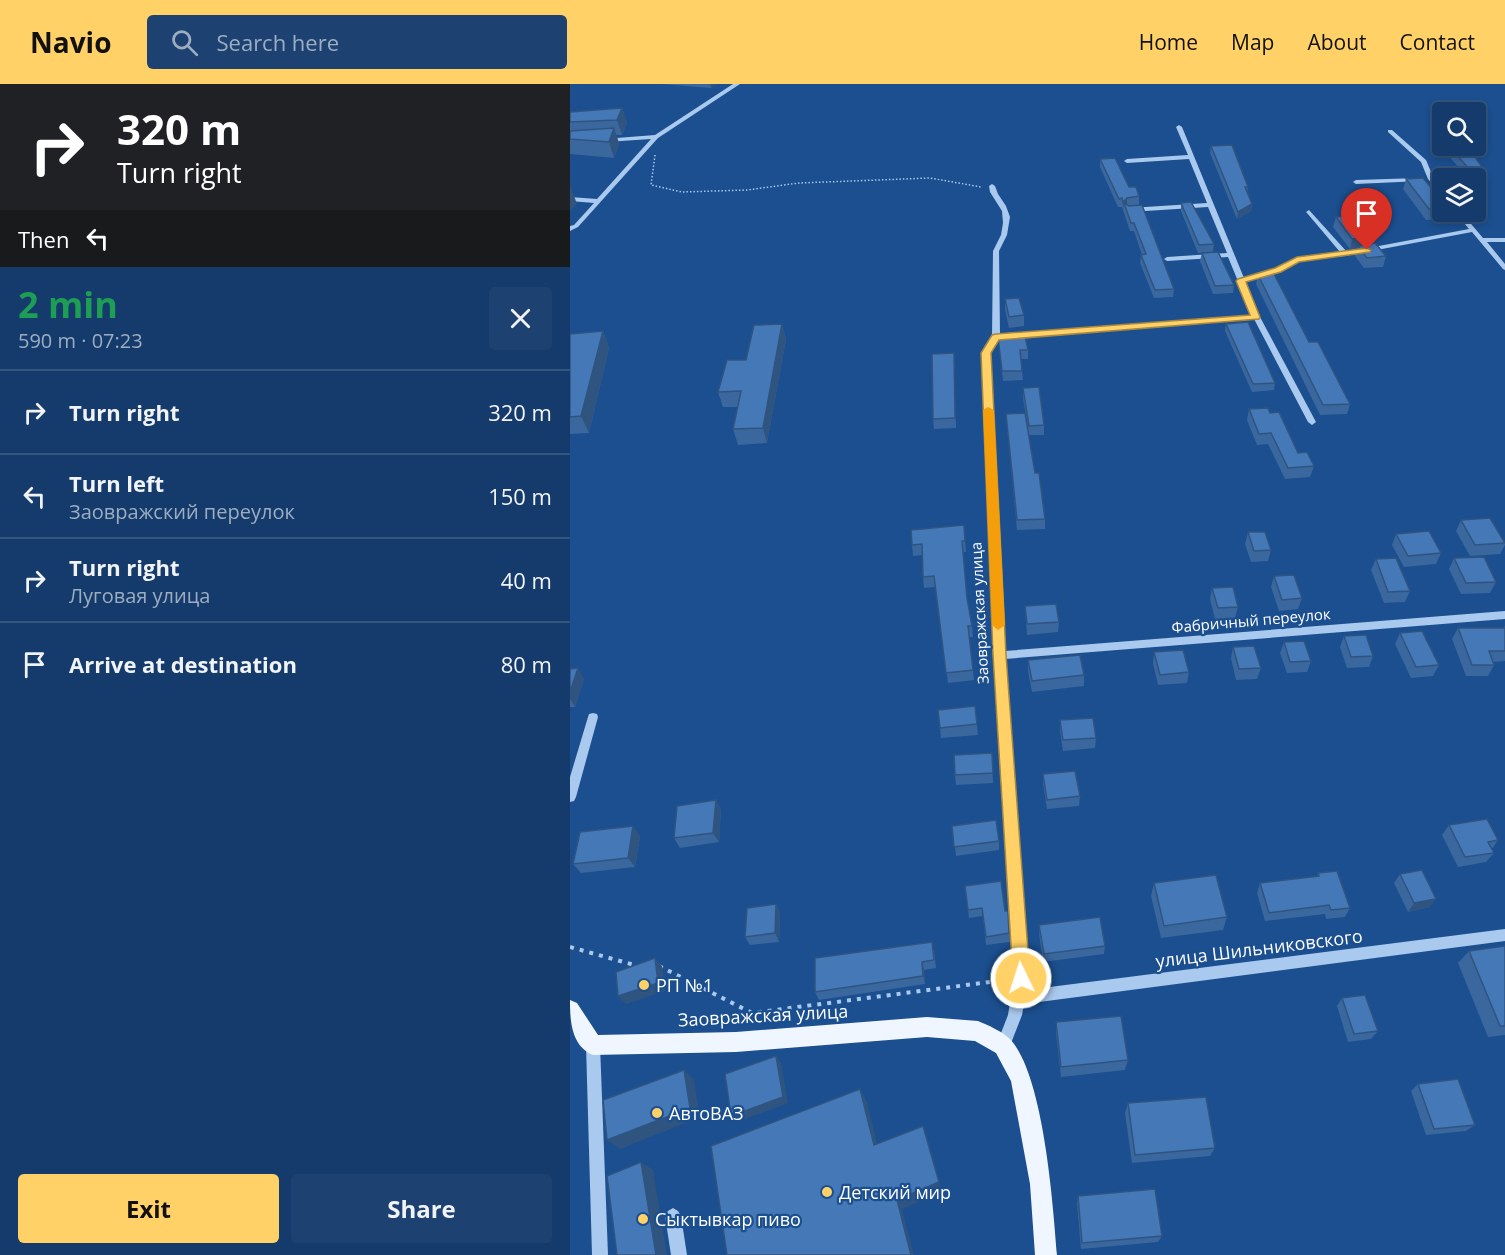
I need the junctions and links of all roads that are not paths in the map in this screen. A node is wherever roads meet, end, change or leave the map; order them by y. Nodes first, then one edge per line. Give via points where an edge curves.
1 (737, 84) edge
2 (1179, 127) dead end
3 (1390, 131) dead end
4 (656, 137) junction
5 (602, 140) edge
6 (1191, 157) junction
7 (1126, 161) dead end
8 (1431, 179) joint
9 (1356, 182) dead end
10 (992, 186) road end
11 (570, 199) edge
12 (597, 201) junction
13 (1210, 205) junction
14 (1128, 210) edge
15 (1309, 212) dead end
16 (1466, 222) edge
17 (570, 229) edge
18 (1473, 230) junction
19 (1483, 240) junction
20 (1505, 240) edge
21 (1345, 254) junction
22 (1231, 255) junction
23 (1167, 259) dead end
24 (1505, 268) edge
25 (1241, 281) junction
26 (1256, 317) junction
27 (996, 337) junction
28 (1312, 422) dead end
29 (1505, 615) edge
30 (1000, 655) junction
31 (592, 717) dead end
32 (570, 797) edge
33 (1505, 934) edge
34 (1018, 998) junction
35 (570, 1010) edge
36 (593, 1045) junction
37 (1004, 1046) junction
38 (673, 1216) dead end
39 (600, 1255) edge
40 (679, 1255) edge
41 (1046, 1255) edge

1 - 4 street
2 - 6 street
3 - 8 street via 1424,161
4 - 5 street
4 - 12 street
6 - 7 street
6 - 13 street
8 - 9 street
10 - 27 street, Заовражская улица via 1007,214 1003,241 996,251
11 - 12 street
12 - 17 street
13 - 14 street
13 - 22 street
15 - 21 street
16 - 18 street
18 - 19 street
18 - 21 street
19 - 20 street
19 - 24 street
21 - 25 street via 1297,259 1278,270
22 - 23 street
22 - 25 street
25 - 26 street
26 - 27 street
26 - 28 street
27 - 30 street, Заовражская улица via 986,353
29 - 30 street, Фабричный переулок
30 - 34 street, Заовражская улица via 1021,978
31 - 32 street
33 - 34 street, улица Шильниковского
34 - 37 street, Заовражская улица
35 - 36 main road
36 - 37 main road, Заовражская улица via 736,1042 927,1027 978,1031
36 - 39 street
37 - 41 main road via 1021,1078 1041,1184
38 - 40 street

